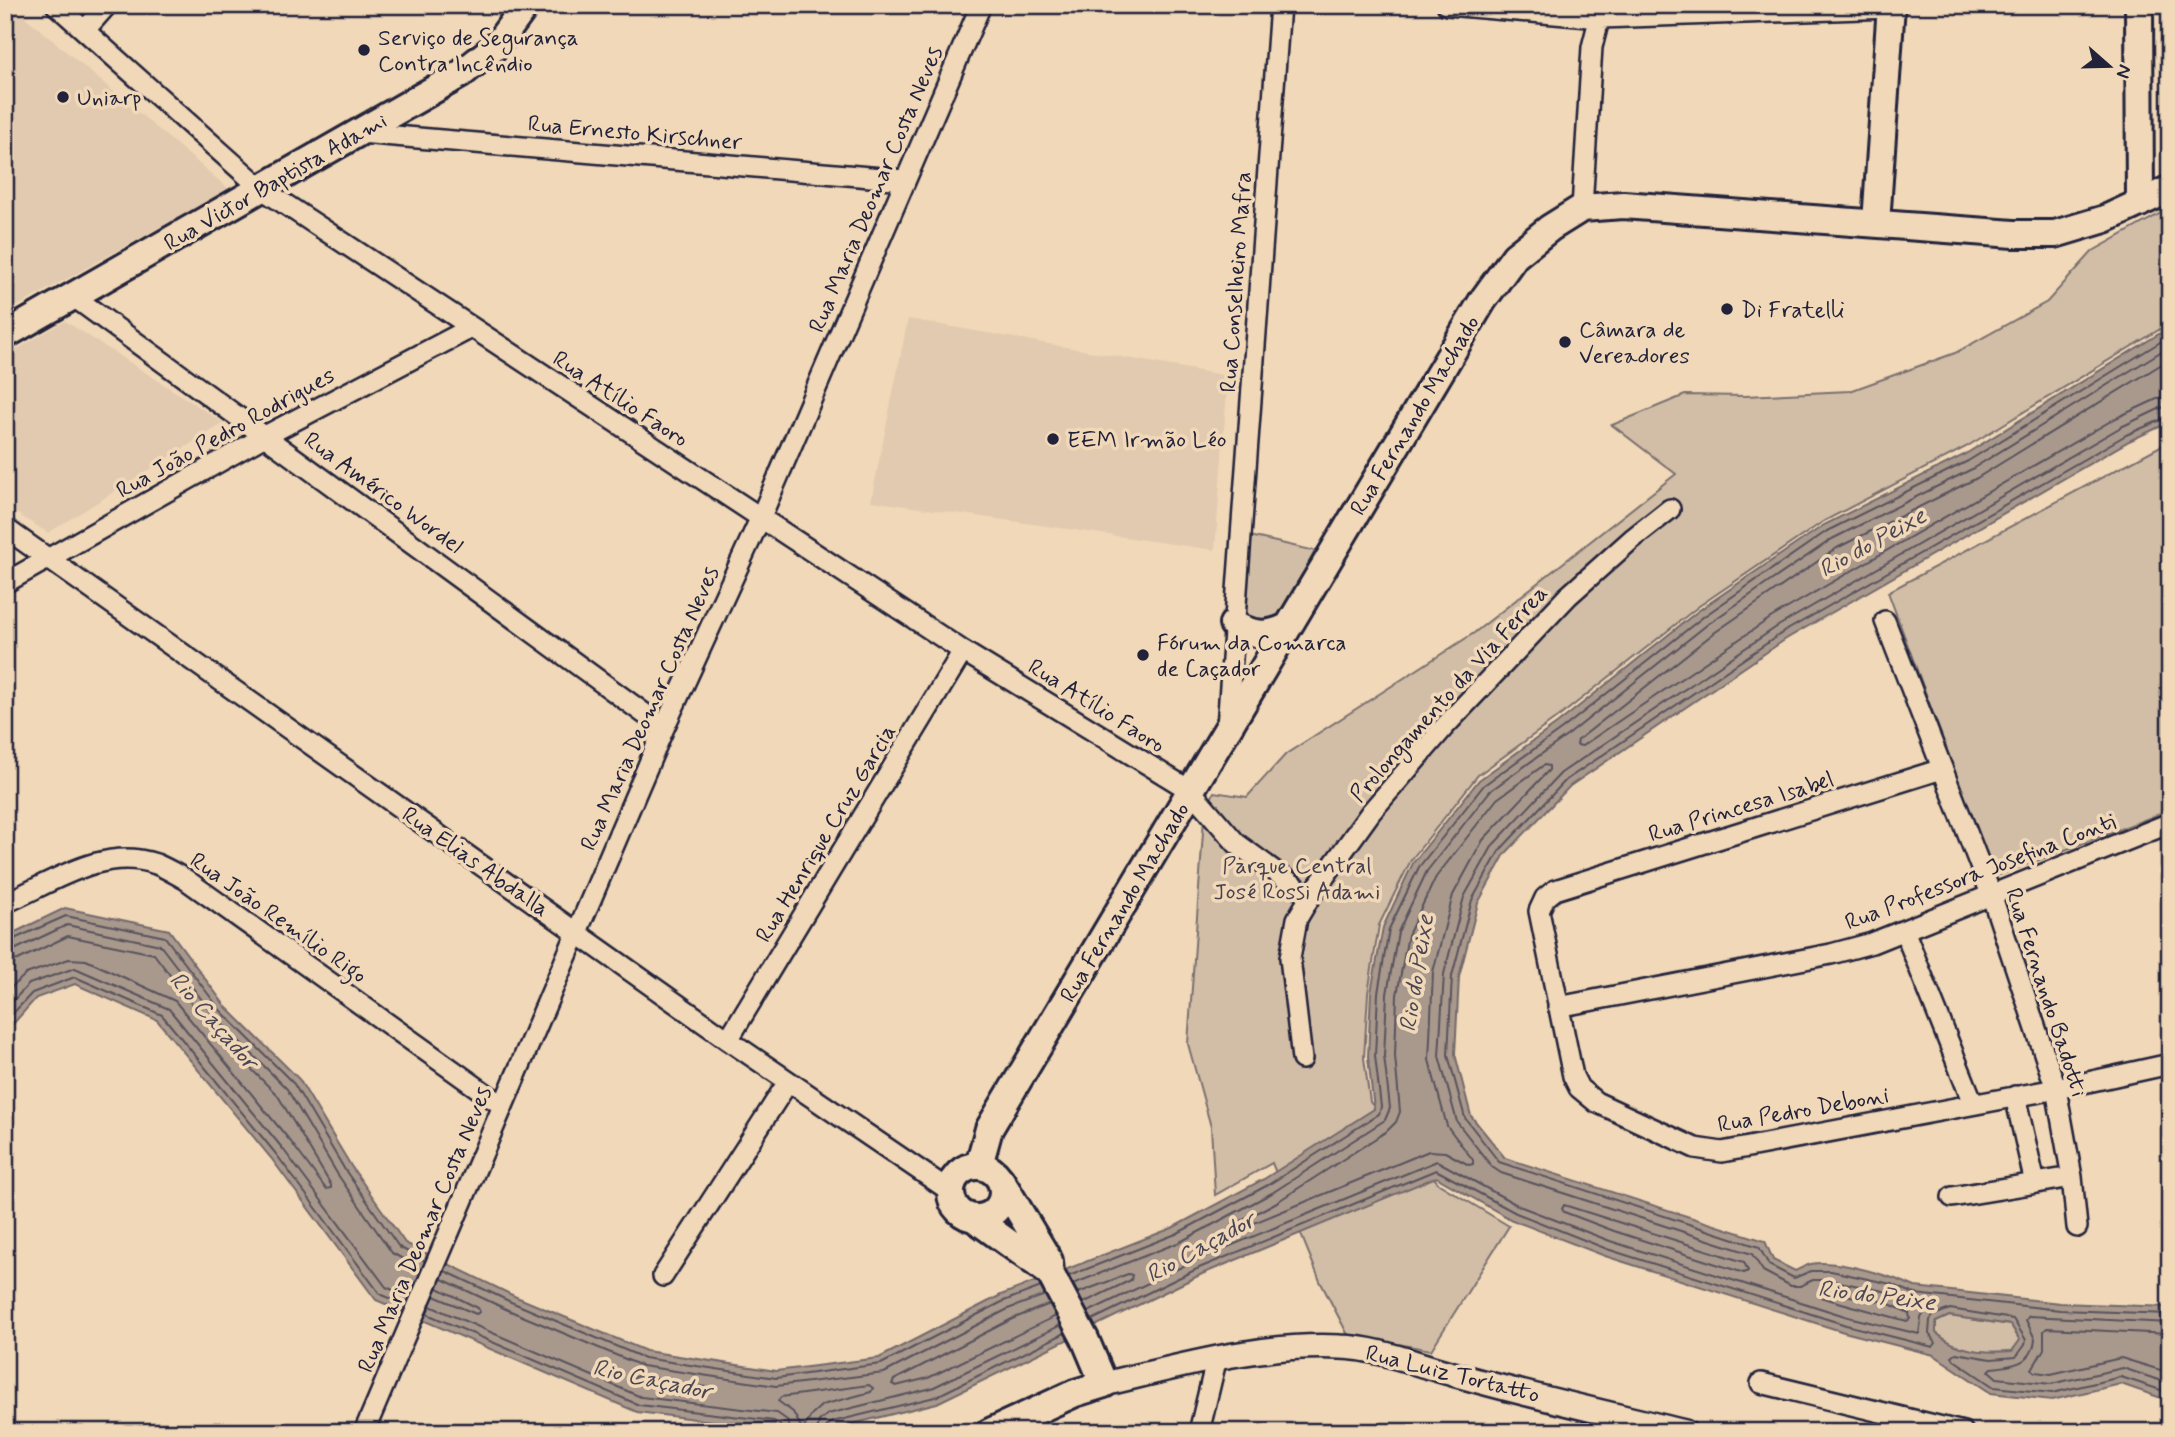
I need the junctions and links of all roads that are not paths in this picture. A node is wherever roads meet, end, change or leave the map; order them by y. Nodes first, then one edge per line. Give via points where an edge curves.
1 (56, 5) edge
2 (107, 5) edge
3 (526, 5) edge
4 (981, 5) edge
5 (1280, 5) edge
6 (1447, 5) edge
7 (2139, 5) edge
8 (1891, 7) edge
9 (1592, 12) edge
10 (85, 30) junction
11 (360, 133) junction
12 (905, 180) junction
13 (262, 189) junction
14 (2170, 189) edge
15 (2140, 203) junction
16 (1582, 208) junction
17 (1877, 223) junction
18 (74, 297) junction
19 (471, 328) junction
20 (5, 335) edge
21 (265, 436) junction
22 (1670, 509) dead end
23 (760, 519) junction
24 (5, 528) edge
25 (48, 558) junction
26 (5, 583) edge
27 (1885, 621) dead end
28 (1233, 624) junction
29 (1285, 628) junction
30 (963, 651) junction
31 (664, 728) junction
32 (1227, 731) junction
33 (1942, 769) junction
34 (1191, 791) junction
35 (2170, 823) edge
36 (1555, 890) joint
37 (1991, 894) junction
38 (1310, 897) junction
39 (5, 903) edge
40 (1904, 930) junction
41 (577, 932) junction
42 (1558, 1007) junction
43 (728, 1040) junction
44 (1302, 1059) dead end
45 (2170, 1064) edge
46 (788, 1083) junction
47 (2056, 1089) junction
48 (2015, 1096) junction
49 (1972, 1103) junction
50 (503, 1106) junction
51 (990, 1172) junction
52 (2073, 1177) junction
53 (2035, 1183) junction
54 (950, 1191) junction
55 (1952, 1196) dead end
56 (974, 1218) junction
57 (2077, 1227) dead end
58 (1051, 1275) junction
59 (663, 1276) dead end
60 (1217, 1357) junction
61 (1761, 1383) dead end
62 (1104, 1384) junction
63 (364, 1432) edge
64 (990, 1432) edge
65 (1199, 1432) edge
66 (1685, 1432) edge
67 (1962, 1432) edge

1 - 10 street, Rua Atílio Faoro
2 - 10 street
3 - 11 main road, Rua Victor Baptista Adami via 477,64
4 - 12 street, Rua Maria Deomar Costa Neves
5 - 28 street, Rua Conselheiro Mafra
6 - 9 street
7 - 15 main road
8 - 9 street
8 - 17 main road
9 - 16 street
10 - 13 street, Rua Atílio Faoro
11 - 12 street, Rua Ernesto Kirschner
11 - 13 main road, Rua Victor Baptista Adami
12 - 23 street, Rua Maria Deomar Costa Neves
13 - 18 main road, Rua Victor Baptista Adami
13 - 19 street, Rua Atílio Faoro
14 - 15 main road, Rua Fernando Machado
15 - 17 main road, Rua Fernando Machado via 2055,234
16 - 17 main road, Rua Fernando Machado via 1623,205
16 - 29 main road, Rua Fernando Machado via 1516,256 1483,300
18 - 20 main road, Rua Victor Baptista Adami
18 - 21 street, Rua Américo Wordel
19 - 21 street, Rua João Pedro Rodrigues
19 - 23 street, Rua Atílio Faoro
21 - 25 street, Rua João Pedro Rodrigues
21 - 31 street, Rua Américo Wordel
22 - 38 street, Prolongamento da Via Ferrea via 1568,596 1445,726 1371,812
23 - 30 street, Rua Atílio Faoro
23 - 31 street, Rua Maria Deomar Costa Neves
24 - 25 street, Rua Elias Abdalla
25 - 26 street, Rua João Pedro Rodrigues
25 - 41 street, Rua Elias Abdalla
27 - 33 street, Rua Fernando Badotti
28 - 29 main road via 1259,635
28 - 32 street, Rua Conselheiro Mafra
29 - 32 main road, Rua Fernando Machado
30 - 34 street, Rua Atílio Faoro
30 - 43 street, Rua Henrique Cruz Garcia
31 - 41 street, Rua Maria Deomar Costa Neves
32 - 34 main road, Rua Fernando Machado
33 - 36 street, Rua Princesa Isabel
33 - 37 street, Rua Fernando Badotti
34 - 38 street, Rua Atílio Faoro via 1236,843
34 - 51 main road, Rua Fernando Machado via 989,1129
35 - 37 street, Rua Professora Josefina Conti
36 - 42 street, Rua Pedro Deboni via 1539,911
37 - 40 street, Rua Professora Josefina Conti
37 - 47 street, Rua Fernando Badotti
38 - 44 street, Prolongamento da Via Ferrea via 1297,919 1290,958
39 - 50 street, Rua João Remílio Rigo via 97,863 127,858 155,864 186,879
40 - 42 street, Rua Professora Josefina Conti via 1831,954
40 - 49 street
41 - 43 street, Rua Elias Abdalla
41 - 50 street, Rua Maria Deomar Costa Neves
42 - 49 street, Rua Pedro Deboni via 1579,1088 1596,1102 1695,1148 1722,1152
43 - 46 street, Rua Elias Abdalla
45 - 47 street, Rua Pedro Deboni
46 - 54 street, Rua Elias Abdalla
46 - 59 street
47 - 48 street, Rua Pedro Deboni
47 - 52 street, Rua Fernando Badotti
48 - 49 street, Rua Pedro Deboni
48 - 53 street
50 - 63 street, Rua Maria Deomar Costa Neves
51 - 54 main road via 963,1169
51 - 56 main road via 1003,1195 996,1210
51 - 58 main road via 1049,1261
52 - 53 street
52 - 57 street, Rua Fernando Badotti
53 - 55 street
54 - 56 main road via 959,1212
56 - 58 main road
58 - 62 main road
60 - 62 street, Rua Luiz Tortatto
60 - 65 street
60 - 66 street, Rua Luiz Tortatto via 1289,1348 1340,1347 1385,1353 1453,1375
61 - 67 street
62 - 64 main road

